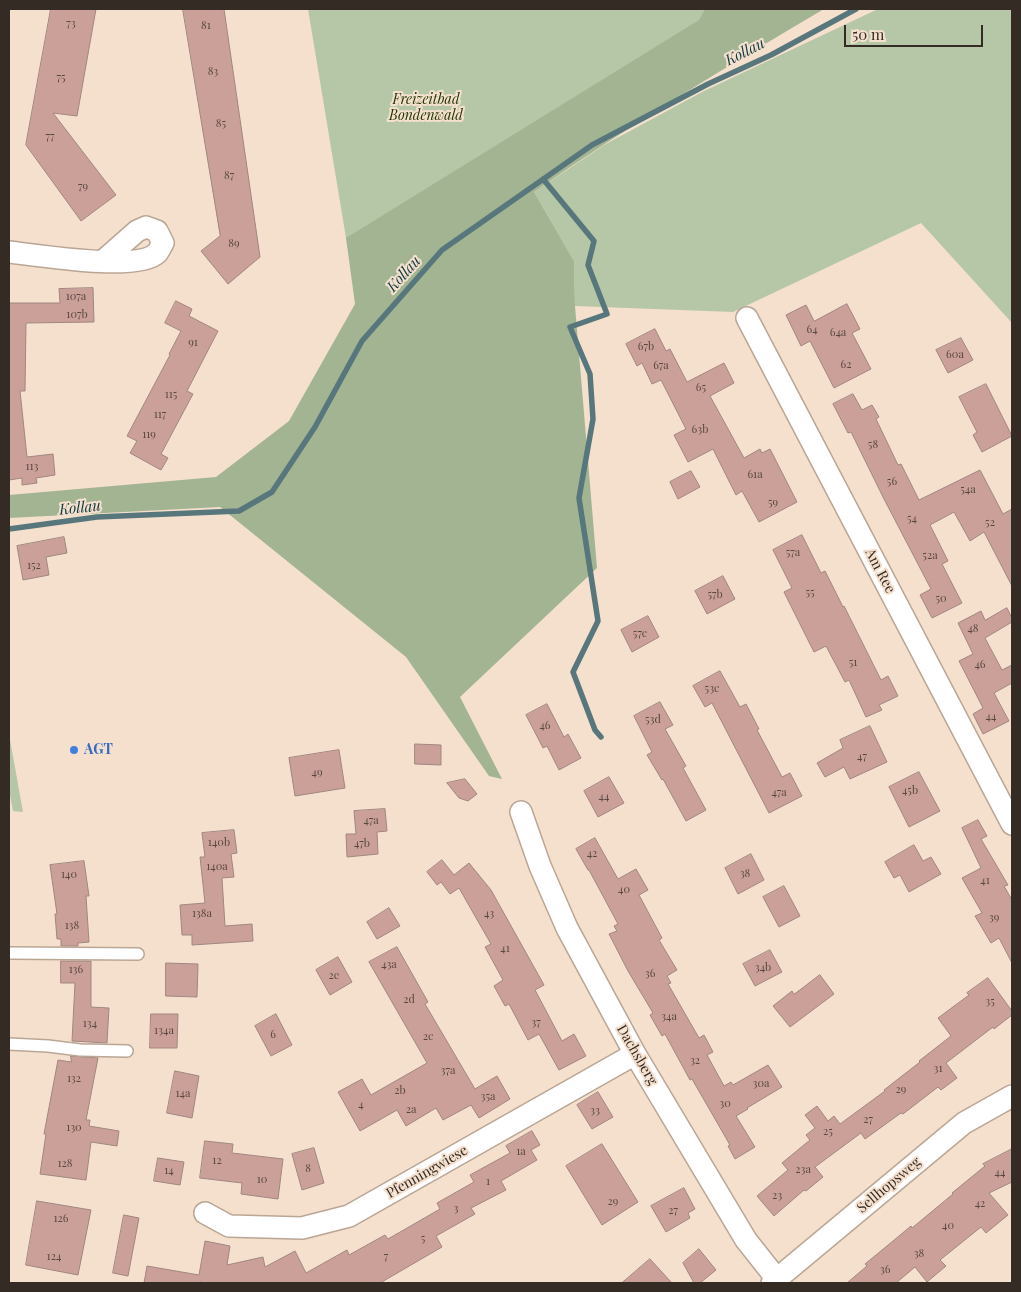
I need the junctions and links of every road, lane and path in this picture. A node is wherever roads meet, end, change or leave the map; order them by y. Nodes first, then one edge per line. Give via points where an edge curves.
1 (9, 252) edge
2 (103, 261) dead end
3 (747, 318) dead end
4 (521, 812) dead end
5 (1012, 824) edge
6 (9, 953) edge
7 (138, 954) dead end
8 (9, 1044) edge
9 (128, 1051) dead end
10 (635, 1054) junction
11 (1012, 1096) edge
12 (205, 1213) dead end
13 (776, 1282) edge

1 - 2 street
3 - 5 street, Am Ree
4 - 10 street, Dachsberg via 567,928
6 - 7 lane
8 - 9 lane
10 - 12 street, Pfenningwiese via 349,1216 302,1228 229,1226
10 - 13 street, Dachsberg via 746,1240
11 - 13 street, Sellhopsweg via 964,1123

